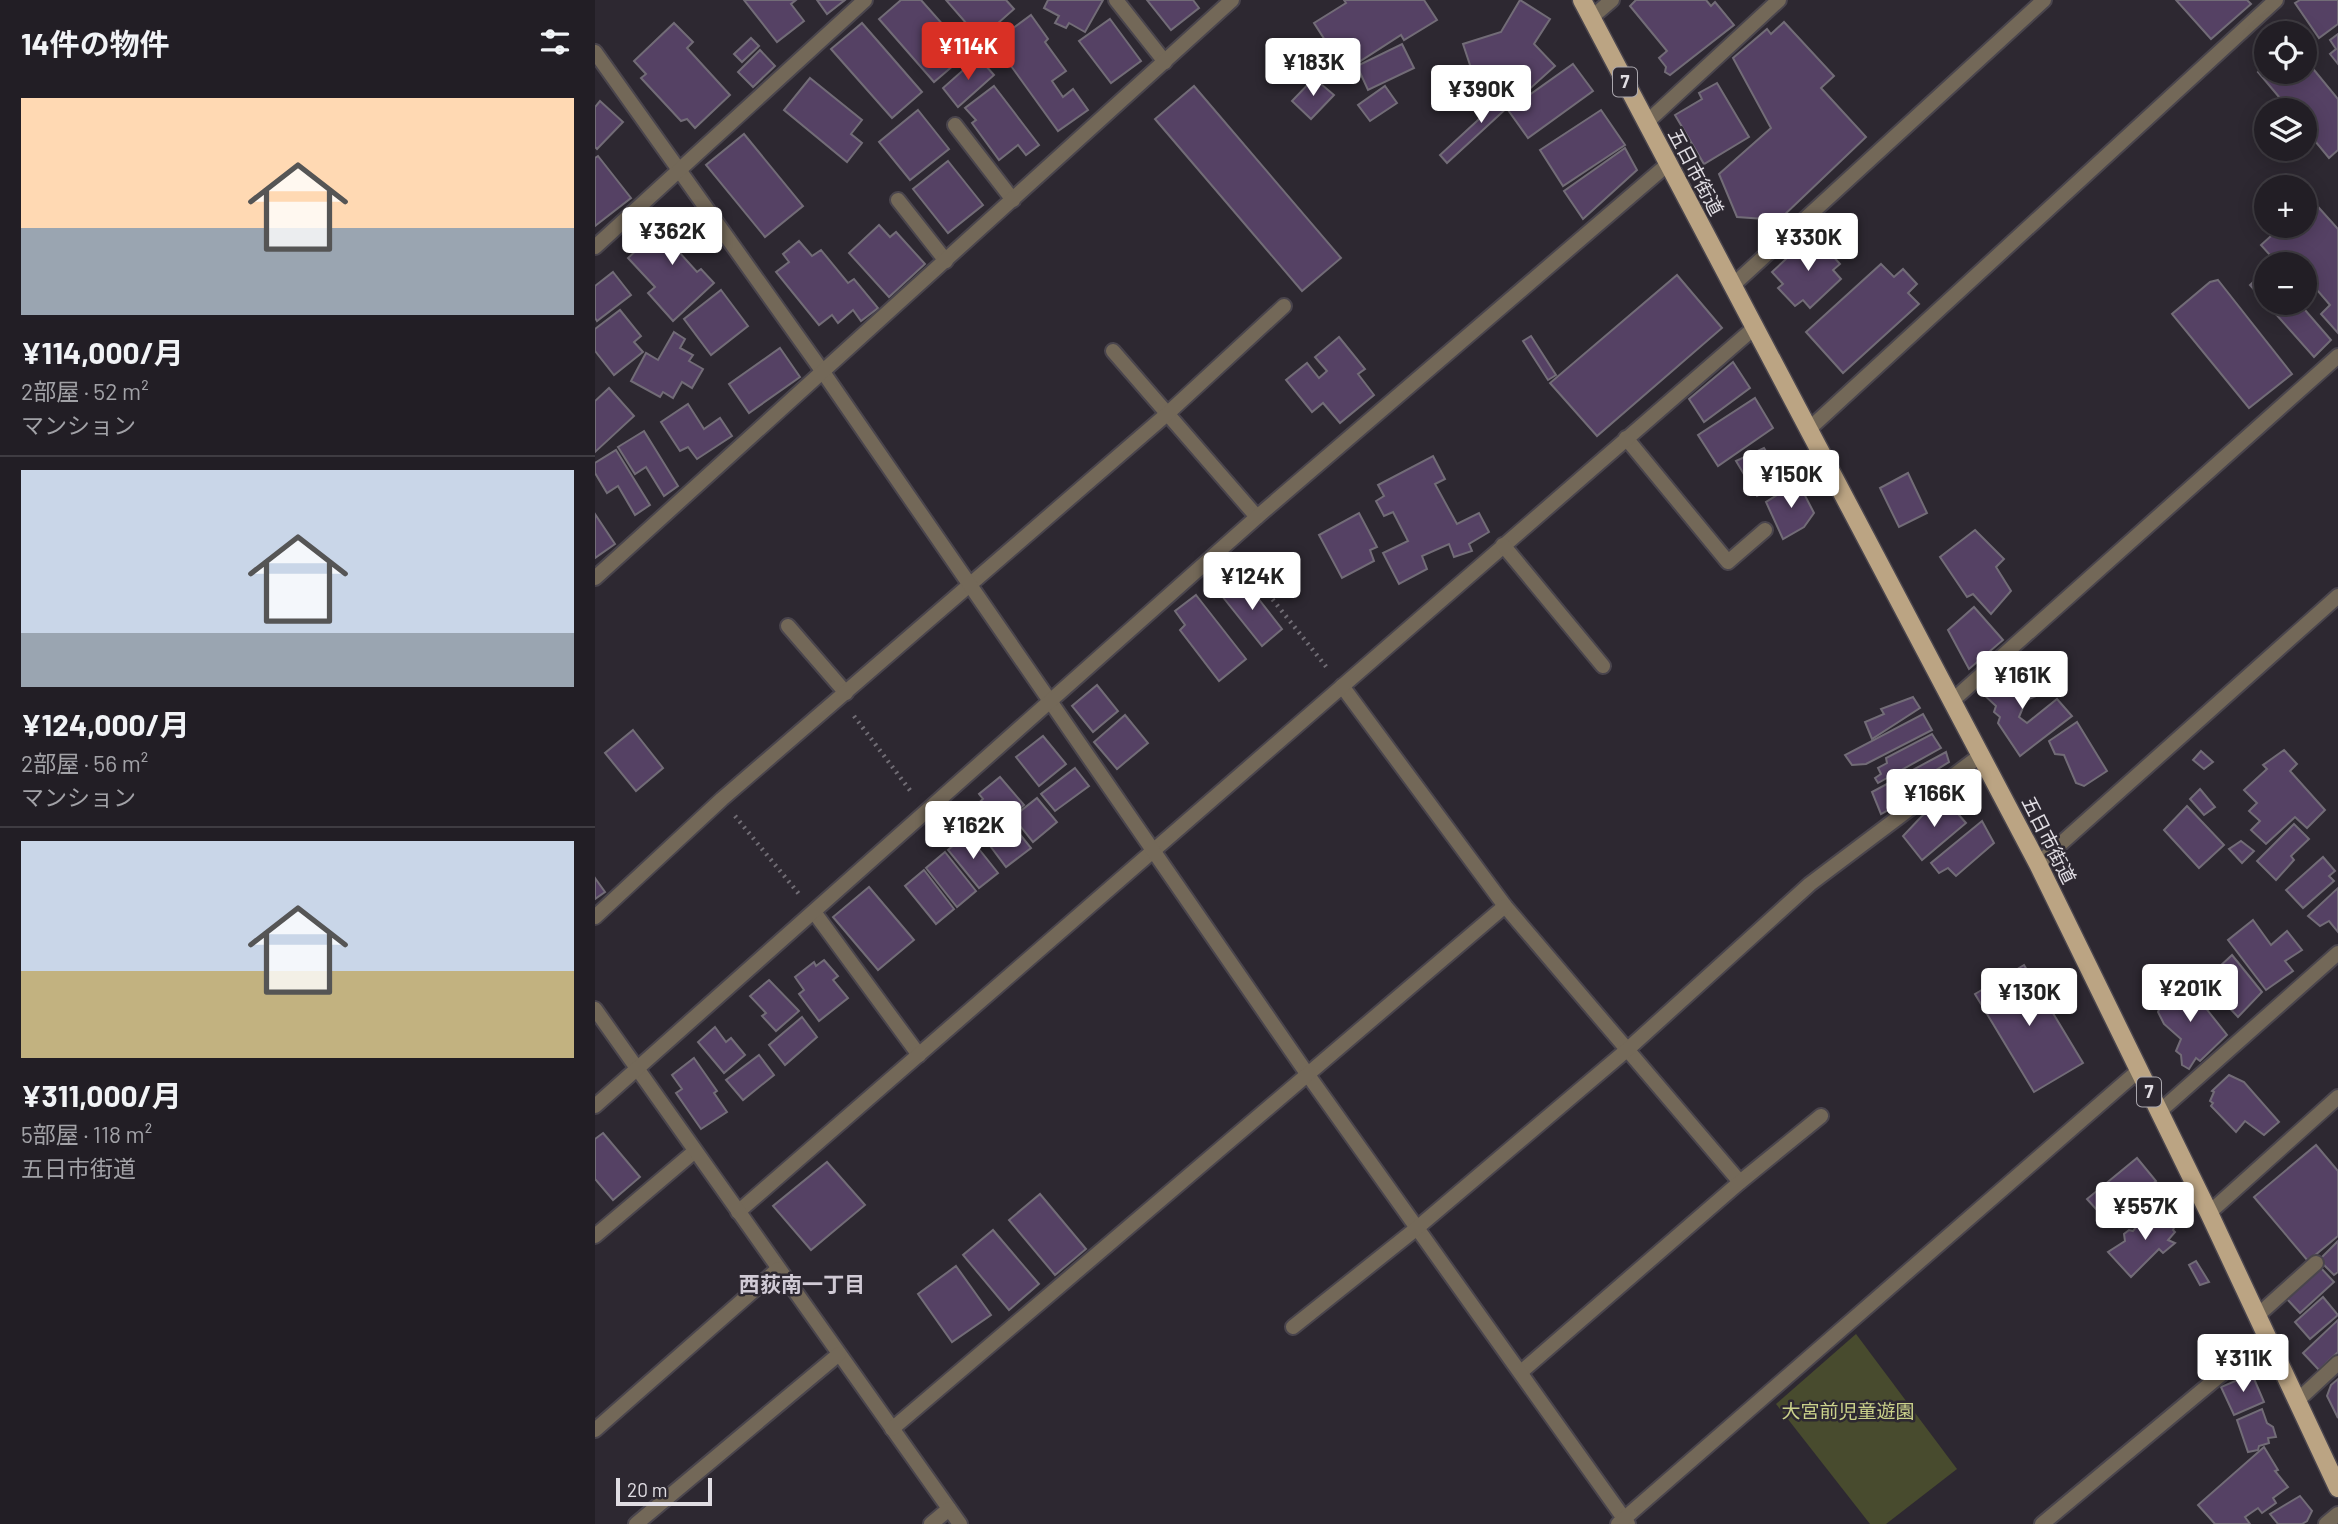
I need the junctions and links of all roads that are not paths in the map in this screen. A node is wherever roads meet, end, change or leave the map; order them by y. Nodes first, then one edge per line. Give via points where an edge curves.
1 (866, 0) edge
2 (1116, 0) edge
3 (1232, 0) edge
4 (1582, 0) edge
5 (1612, 0) edge
6 (1779, 0) edge
7 (2044, 0) edge
8 (2276, 0) edge
9 (1591, 18) junction
10 (595, 52) edge
11 (1165, 62) junction
12 (1646, 122) junction
13 (955, 125) dead end
14 (1668, 164) junction
15 (679, 172) junction
16 (898, 200) dead end
17 (1013, 200) junction
18 (595, 247) edge
19 (946, 261) junction
20 (1732, 286) junction
21 (1283, 306) dead end
22 (1754, 328) junction
23 (1113, 351) dead end
24 (2338, 356) edge
25 (823, 372) junction
26 (1167, 414) junction
27 (1808, 430) junction
28 (1626, 438) junction
29 (1257, 517) junction
30 (1765, 530) dead end
31 (1503, 545) junction
32 (595, 578) edge
33 (969, 584) junction
34 (2338, 596) edge
35 (788, 625) dead end
36 (1603, 666) dead end
37 (1342, 686) junction
38 (843, 696) junction
39 (1952, 701) junction
40 (1050, 703) junction
41 (1981, 755) junction
42 (1153, 850) junction
43 (2038, 864) junction
44 (1505, 906) junction
45 (814, 912) junction
46 (595, 917) edge
47 (2338, 954) edge
48 (595, 1009) edge
49 (1628, 1049) junction
50 (919, 1055) junction
51 (637, 1069) junction
52 (2139, 1071) junction
53 (1308, 1074) junction
54 (2338, 1097) edge
55 (595, 1106) edge
56 (2159, 1112) junction
57 (1821, 1116) dead end
58 (695, 1151) junction
59 (1740, 1182) junction
60 (738, 1212) junction
61 (2209, 1213) junction
62 (1417, 1228) junction
63 (595, 1236) edge
64 (2316, 1263) dead end
65 (778, 1269) junction
66 (2256, 1316) junction
67 (1293, 1327) dead end
68 (2266, 1337) junction
69 (839, 1354) junction
70 (2338, 1363) edge
71 (1521, 1372) junction
72 (2297, 1401) junction
73 (892, 1429) junction
74 (595, 1430) edge
75 (2338, 1488) edge
76 (949, 1508) junction
77 (2338, 1514) edge
78 (1623, 1522) edge
79 (636, 1524) edge
80 (931, 1524) edge
81 (960, 1524) edge
82 (2042, 1524) edge
83 (2326, 1524) edge

1 - 15 street
2 - 11 street
3 - 11 street
4 - 9 main road, 五日市街道 / 7
5 - 9 street
6 - 12 street
7 - 20 street
8 - 27 street
9 - 12 main road, 五日市街道 / 7
10 - 15 street
11 - 17 street
12 - 14 main road, 五日市街道 / 7
13 - 17 street
14 - 20 main road, 五日市街道 / 7
14 - 29 street
15 - 18 street
15 - 25 street
16 - 19 street
17 - 19 street
19 - 25 street
20 - 22 main road, 五日市街道 / 7
21 - 26 street
22 - 27 main road, 五日市街道 / 7
22 - 28 street
23 - 26 street
24 - 39 street
25 - 32 street
25 - 33 street
26 - 29 street
26 - 33 street
27 - 39 main road, 五日市街道 / 7
28 - 30 street via 1728,562
28 - 31 street
29 - 40 street
31 - 36 street
31 - 37 street
33 - 38 street
33 - 40 street
34 - 43 street
35 - 38 street
37 - 42 street
37 - 44 street
38 - 46 street via 722,799
39 - 41 main road, 五日市街道 / 7
40 - 42 street
40 - 45 street
41 - 43 main road, 五日市街道 / 7
41 - 49 street via 1810,884
42 - 50 street
42 - 53 street
43 - 52 main road, 五日市街道 / 7
44 - 49 street
44 - 53 street
45 - 50 street
45 - 51 street
47 - 56 street
48 - 51 street
49 - 59 street
49 - 62 street
50 - 60 street
51 - 55 street
51 - 58 street
52 - 56 main road, 五日市街道 / 7
52 - 78 street
53 - 62 street
53 - 73 street
54 - 61 street
56 - 61 main road, 五日市街道 / 7
57 - 59 street
58 - 60 street
58 - 63 street
59 - 71 street
60 - 65 street
61 - 66 main road, 五日市街道 / 7
62 - 67 street
62 - 71 street
64 - 66 street
65 - 69 street
65 - 74 street
66 - 68 main road, 五日市街道 / 7
68 - 72 main road, 五日市街道 / 7
68 - 82 street
69 - 73 street
69 - 79 street
70 - 72 street
71 - 78 street
72 - 75 main road, 五日市街道 / 7
73 - 76 street
76 - 80 street
76 - 81 street
77 - 83 street

